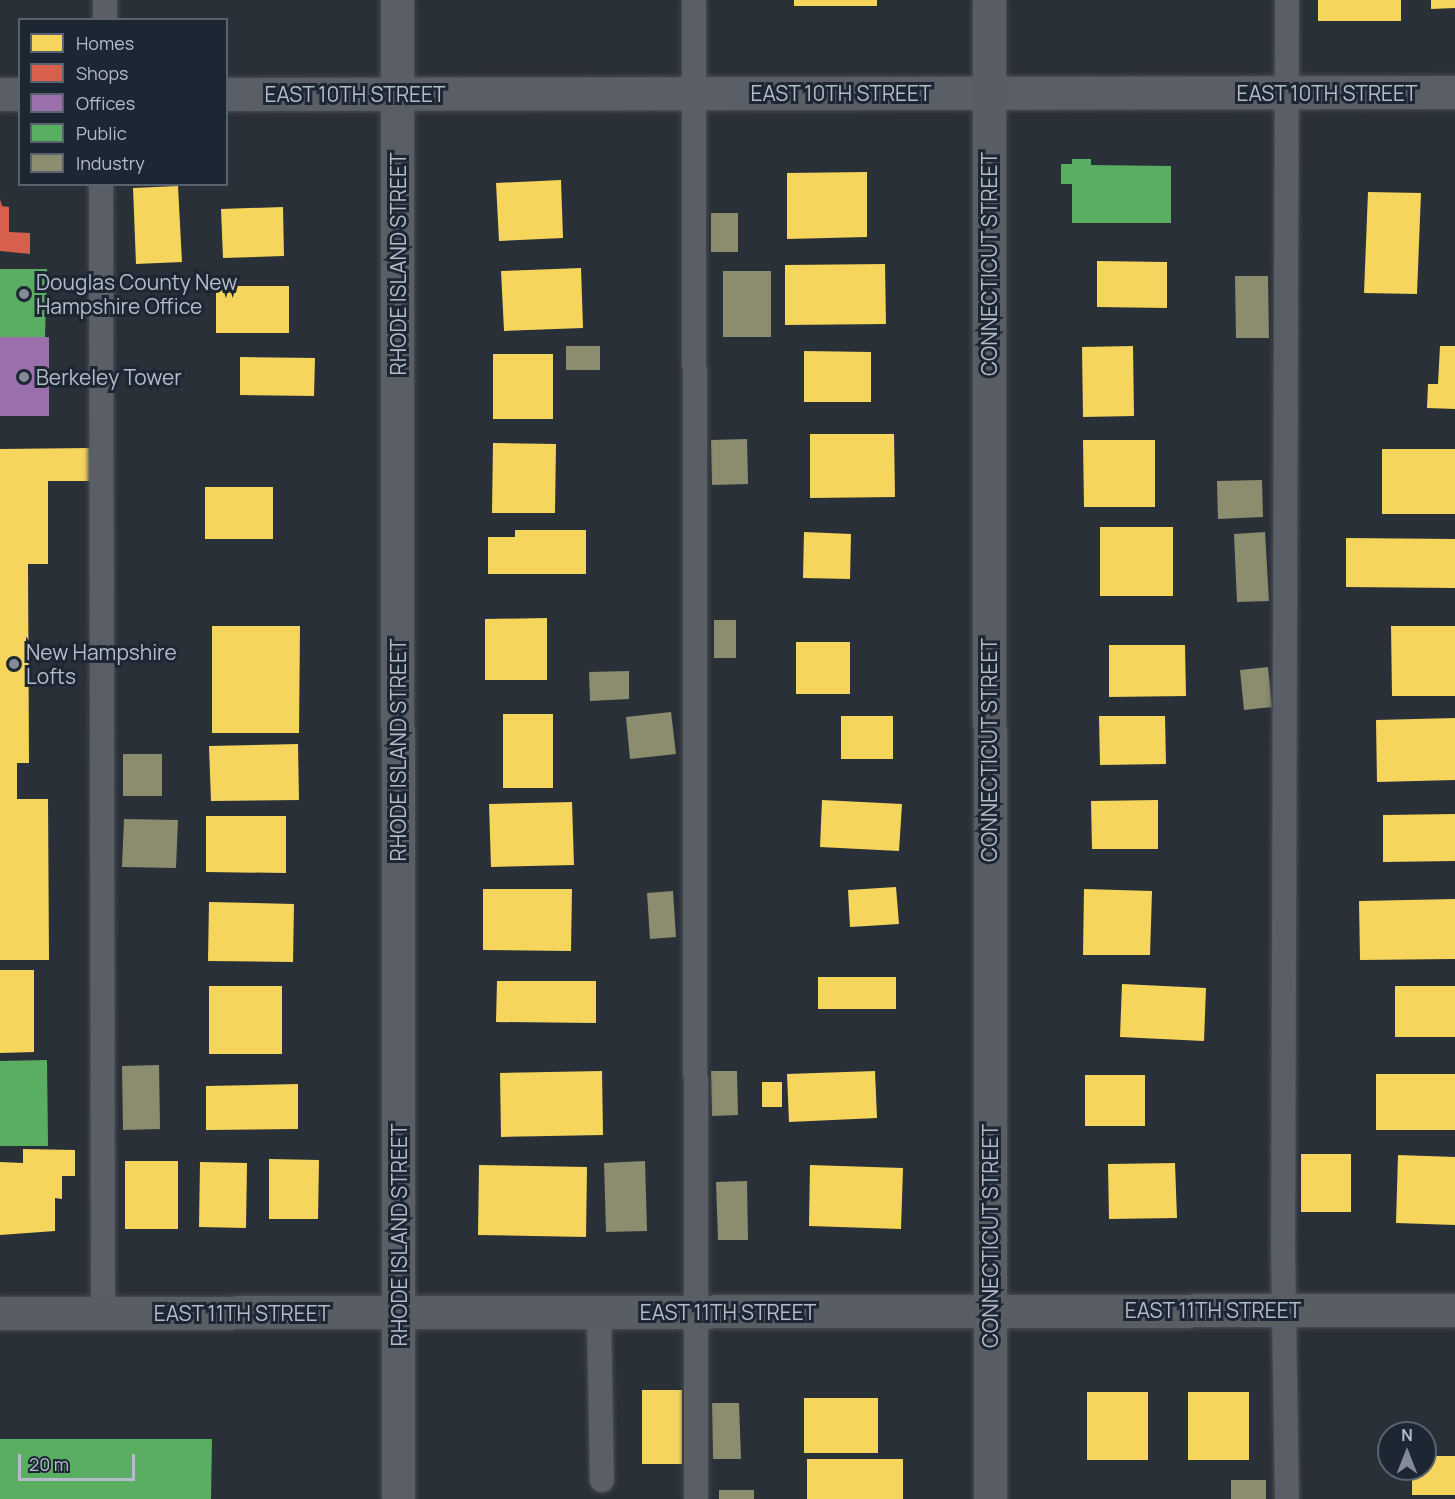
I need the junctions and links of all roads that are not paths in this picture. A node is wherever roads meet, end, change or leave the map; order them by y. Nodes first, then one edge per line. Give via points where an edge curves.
1 (105, 0) edge
2 (397, 0) edge
3 (694, 0) edge
4 (989, 0) edge
5 (1287, 0) edge
6 (105, 18) edge
7 (1287, 92) junction
8 (1455, 92) edge
9 (989, 93) junction
10 (0, 94) edge
11 (18, 94) edge
12 (228, 94) edge
13 (397, 94) junction
14 (694, 94) junction
15 (101, 186) edge
16 (990, 1310) junction
17 (1286, 1310) junction
18 (1455, 1310) edge
19 (697, 1312) junction
20 (0, 1313) edge
21 (103, 1313) junction
22 (399, 1313) junction
23 (599, 1313) junction
24 (602, 1480) dead end
25 (398, 1499) edge
26 (696, 1499) edge
27 (990, 1499) edge
28 (1287, 1499) edge

1 - 6 lane
2 - 13 street, RHODE ISLAND STREET
3 - 14 lane
4 - 9 street, CONNECTICUT STREET
5 - 7 lane
7 - 8 street, EAST 10TH STREET
7 - 9 street, EAST 10TH STREET
7 - 17 lane
9 - 14 street, EAST 10TH STREET
9 - 16 street, CONNECTICUT STREET
10 - 11 street
12 - 13 street, EAST 10TH STREET
13 - 14 street, EAST 10TH STREET
13 - 22 street, RHODE ISLAND STREET
14 - 19 lane
15 - 21 lane
16 - 17 street, EAST 11TH STREET
16 - 19 street, EAST 11TH STREET
16 - 27 street, CONNECTICUT STREET
17 - 18 street, EAST 11TH STREET
17 - 28 lane
19 - 23 street, EAST 11TH STREET
19 - 26 lane
20 - 21 street, EAST 11TH STREET
21 - 22 street, EAST 11TH STREET
22 - 23 street, EAST 11TH STREET
22 - 25 street, RHODE ISLAND STREET
23 - 24 lane

